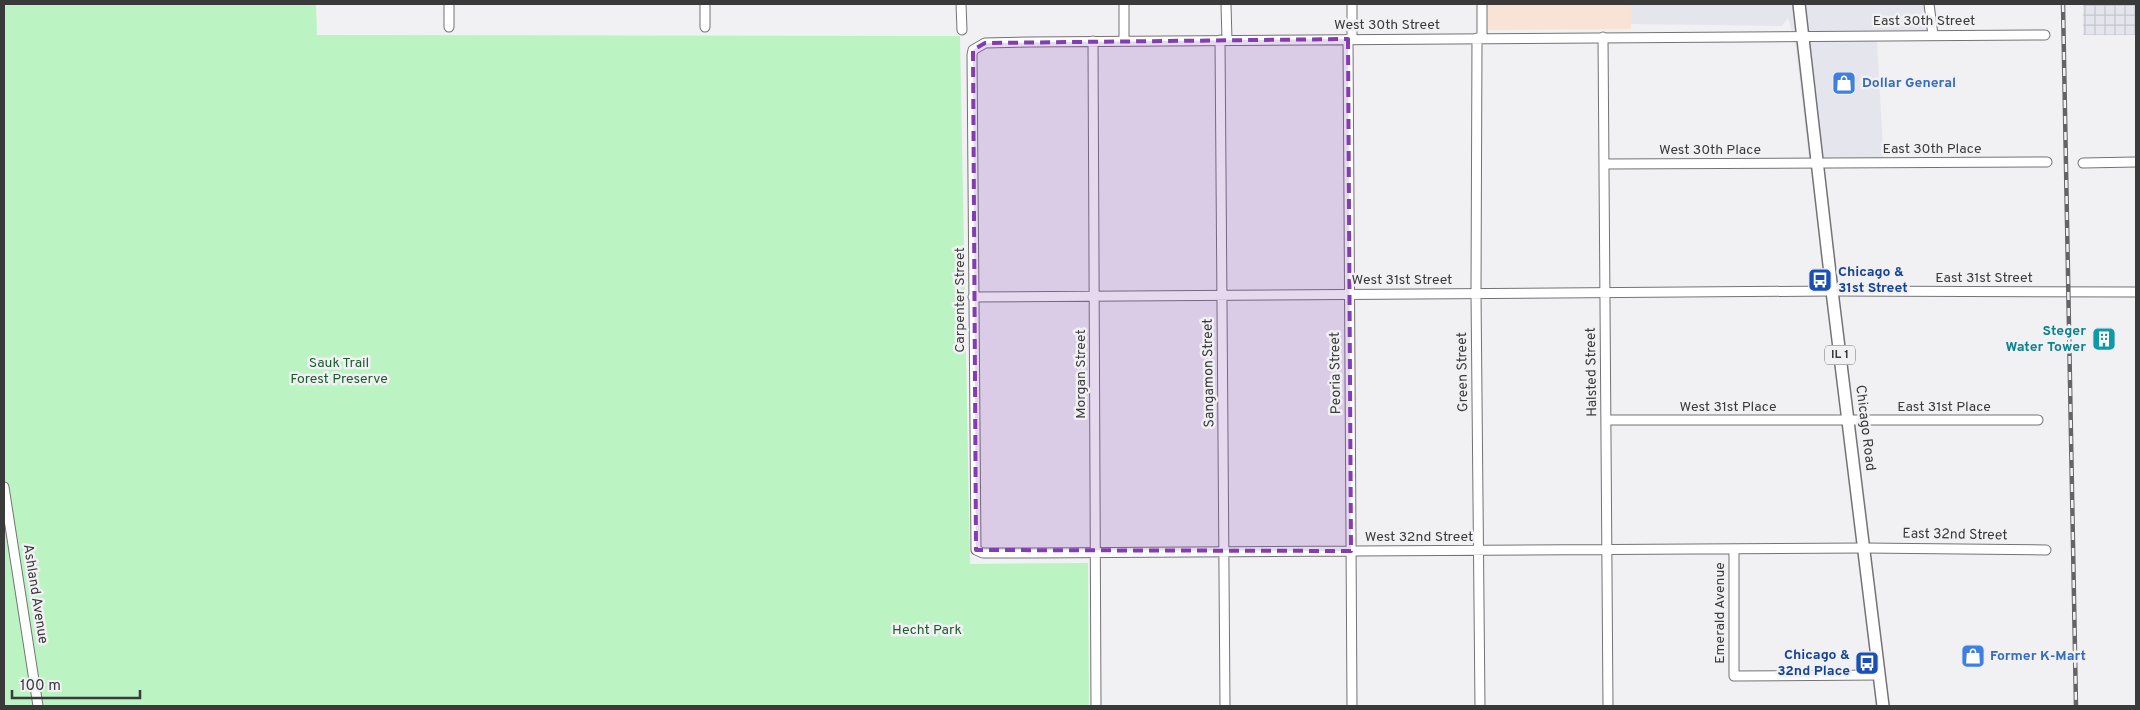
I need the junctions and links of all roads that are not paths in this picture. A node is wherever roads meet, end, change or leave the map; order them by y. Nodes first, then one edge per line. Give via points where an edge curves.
1 (449, 4) edge
2 (705, 4) edge
3 (962, 4) edge
4 (1124, 4) edge
5 (1226, 4) edge
6 (1352, 4) edge
7 (1482, 4) edge
8 (1799, 4) edge
9 (1929, 4) edge
10 (449, 26) dead end
11 (705, 26) dead end
12 (962, 30) dead end
13 (1932, 35) junction
14 (2045, 35) dead end
15 (1803, 36) junction
16 (1603, 37) junction
17 (1479, 38) junction
18 (1350, 39) junction
19 (1224, 40) junction
20 (1093, 41) junction
21 (1124, 41) junction
22 (973, 50) joint
23 (2047, 162) dead end
24 (2083, 162) dead end
25 (2136, 162) edge
26 (1818, 163) junction
27 (1604, 164) junction
28 (1832, 291) junction
29 (1605, 292) junction
30 (2136, 292) edge
31 (1349, 294) junction
32 (1476, 294) junction
33 (1222, 295) junction
34 (1094, 296) junction
35 (973, 297) junction
36 (1606, 420) junction
37 (2038, 420) dead end
38 (1849, 421) junction
39 (4, 486) edge
40 (1864, 548) junction
41 (1608, 549) junction
42 (1734, 549) junction
43 (976, 550) joint
44 (1479, 550) junction
45 (2046, 550) dead end
46 (1351, 551) junction
47 (1096, 552) junction
48 (1225, 552) junction
49 (1879, 676) junction
50 (38, 706) edge
51 (1096, 706) edge
52 (1225, 706) edge
53 (1352, 706) edge
54 (1480, 706) edge
55 (1608, 706) edge
56 (1883, 706) edge

1 - 10 street
2 - 11 street
3 - 12 street
4 - 21 street
5 - 19 street, Sangamon Street
6 - 18 street, Peoria Street
7 - 17 street, Green Street
8 - 15 main road, Chicago Road / IL 1
9 - 13 street
13 - 14 street, East 30th Street
13 - 15 street, East 30th Street
15 - 16 street, West 30th Street
15 - 26 main road, Chicago Road / IL 1
16 - 17 street, West 30th Street
16 - 27 street, Halsted Street
17 - 18 street, West 30th Street
17 - 32 street, Green Street
18 - 19 street, West 30th Street
18 - 31 street, Peoria Street
19 - 21 street, West 30th Street
19 - 33 street, Sangamon Street
20 - 21 street, West 30th Street
20 - 22 street, West 30th Street via 985,43
20 - 34 street, Morgan Street
22 - 35 street, Carpenter Street
23 - 26 street, East 30th Place
24 - 25 street
26 - 27 street, West 30th Place
26 - 28 main road, Chicago Road / IL 1
27 - 29 street, Halsted Street
28 - 29 street, West 31st Street
28 - 30 street, East 31st Street
28 - 38 main road, Chicago Road / IL 1
29 - 32 street, West 31st Street
29 - 36 street, Halsted Street
31 - 32 street, West 31st Street
31 - 33 street, West 31st Street
31 - 46 street, Peoria Street
32 - 44 street, Green Street
33 - 34 street, West 31st Street
33 - 48 street, Sangamon Street
34 - 35 street, West 31st Street
34 - 47 street, Morgan Street
35 - 43 street, Carpenter Street
36 - 38 street, West 31st Place
36 - 41 street, Halsted Street
37 - 38 street, East 31st Place
38 - 40 main road, Chicago Road / IL 1
39 - 50 street, Ashland Avenue
40 - 42 street, West 32nd Street
40 - 45 street, East 32nd Street
40 - 49 main road, Chicago Road / IL 1
41 - 42 street, West 32nd Street
41 - 44 street, West 32nd Street
41 - 55 street, Halsted Street
42 - 49 street, Emerald Avenue via 1734,676
43 - 47 street, West 32nd Street via 983,553
44 - 46 street, West 32nd Street
44 - 54 street, Green Street
46 - 48 street, West 32nd Street
46 - 53 street, Peoria Street
47 - 48 street, West 32nd Street
47 - 51 street, Morgan Street
48 - 52 street, Sangamon Street
49 - 56 main road, Chicago Road / IL 1

